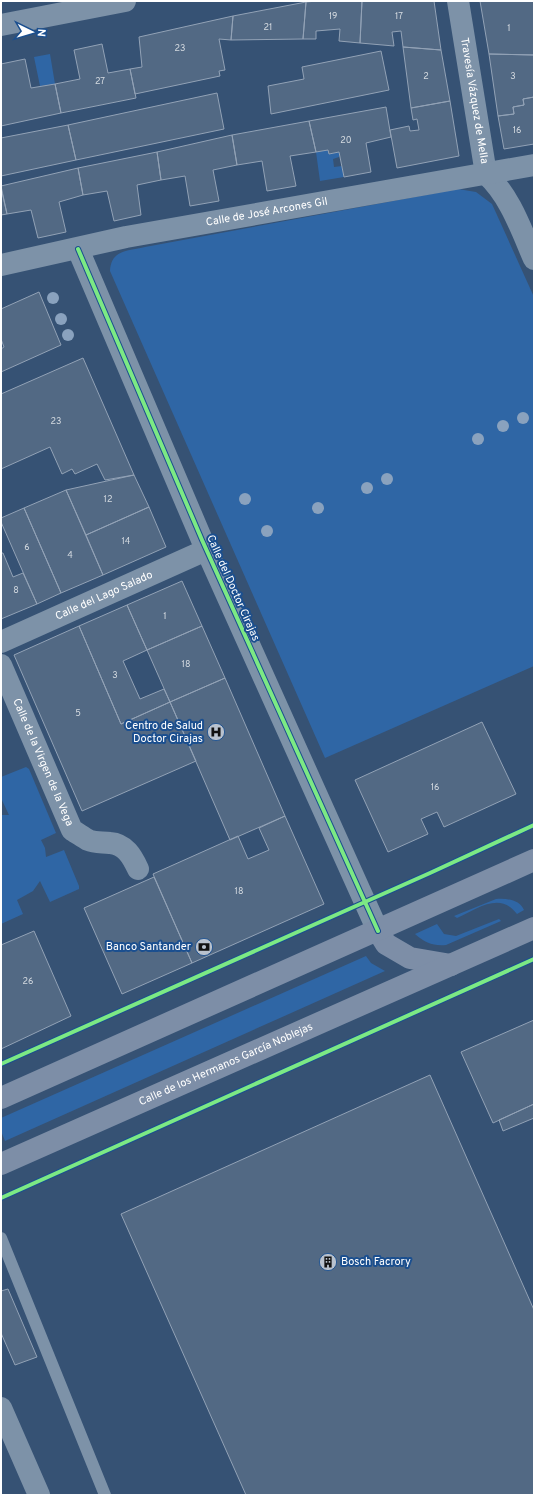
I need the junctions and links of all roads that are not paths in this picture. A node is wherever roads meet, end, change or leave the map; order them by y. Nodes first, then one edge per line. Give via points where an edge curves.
1 (125, 1) edge
2 (458, 1) edge
3 (96, 4) edge
4 (1, 25) edge
5 (534, 165) edge
6 (486, 174) junction
7 (78, 249) junction
8 (534, 259) edge
9 (1, 265) edge
10 (206, 550) junction
11 (1, 642) edge
12 (1, 665) edge
13 (528, 868) edge
14 (138, 869) dead end
15 (534, 928) edge
16 (378, 931) junction
17 (451, 965) junction
18 (1, 1098) edge
19 (1, 1164) edge
20 (1, 1238) edge
21 (1, 1408) edge
22 (39, 1495) edge
23 (105, 1495) edge

1 - 3 street
2 - 6 street, Travesía Vázquez de Mella
3 - 4 street
5 - 6 street, Calle de José Arcones Gil
6 - 7 street, Calle de José Arcones Gil via 126,237
6 - 8 street, Travesía Vázquez de Mella via 498,185 508,200
7 - 9 street, Calle de José Arcones Gil
7 - 10 street, Calle del Doctor Cirajas
10 - 11 street, Calle del Lago Salado
10 - 16 street, Calle del Doctor Cirajas
12 - 14 street, Calle de la Virgen de la Vega via 72,830 88,840 121,846 131,855
13 - 16 main road
15 - 17 main road, Calle de los Hermanos García Noblejas
16 - 17 main road via 386,944 410,958
16 - 18 main road
17 - 19 main road, Calle de los Hermanos García Noblejas
20 - 23 lane
21 - 22 street

